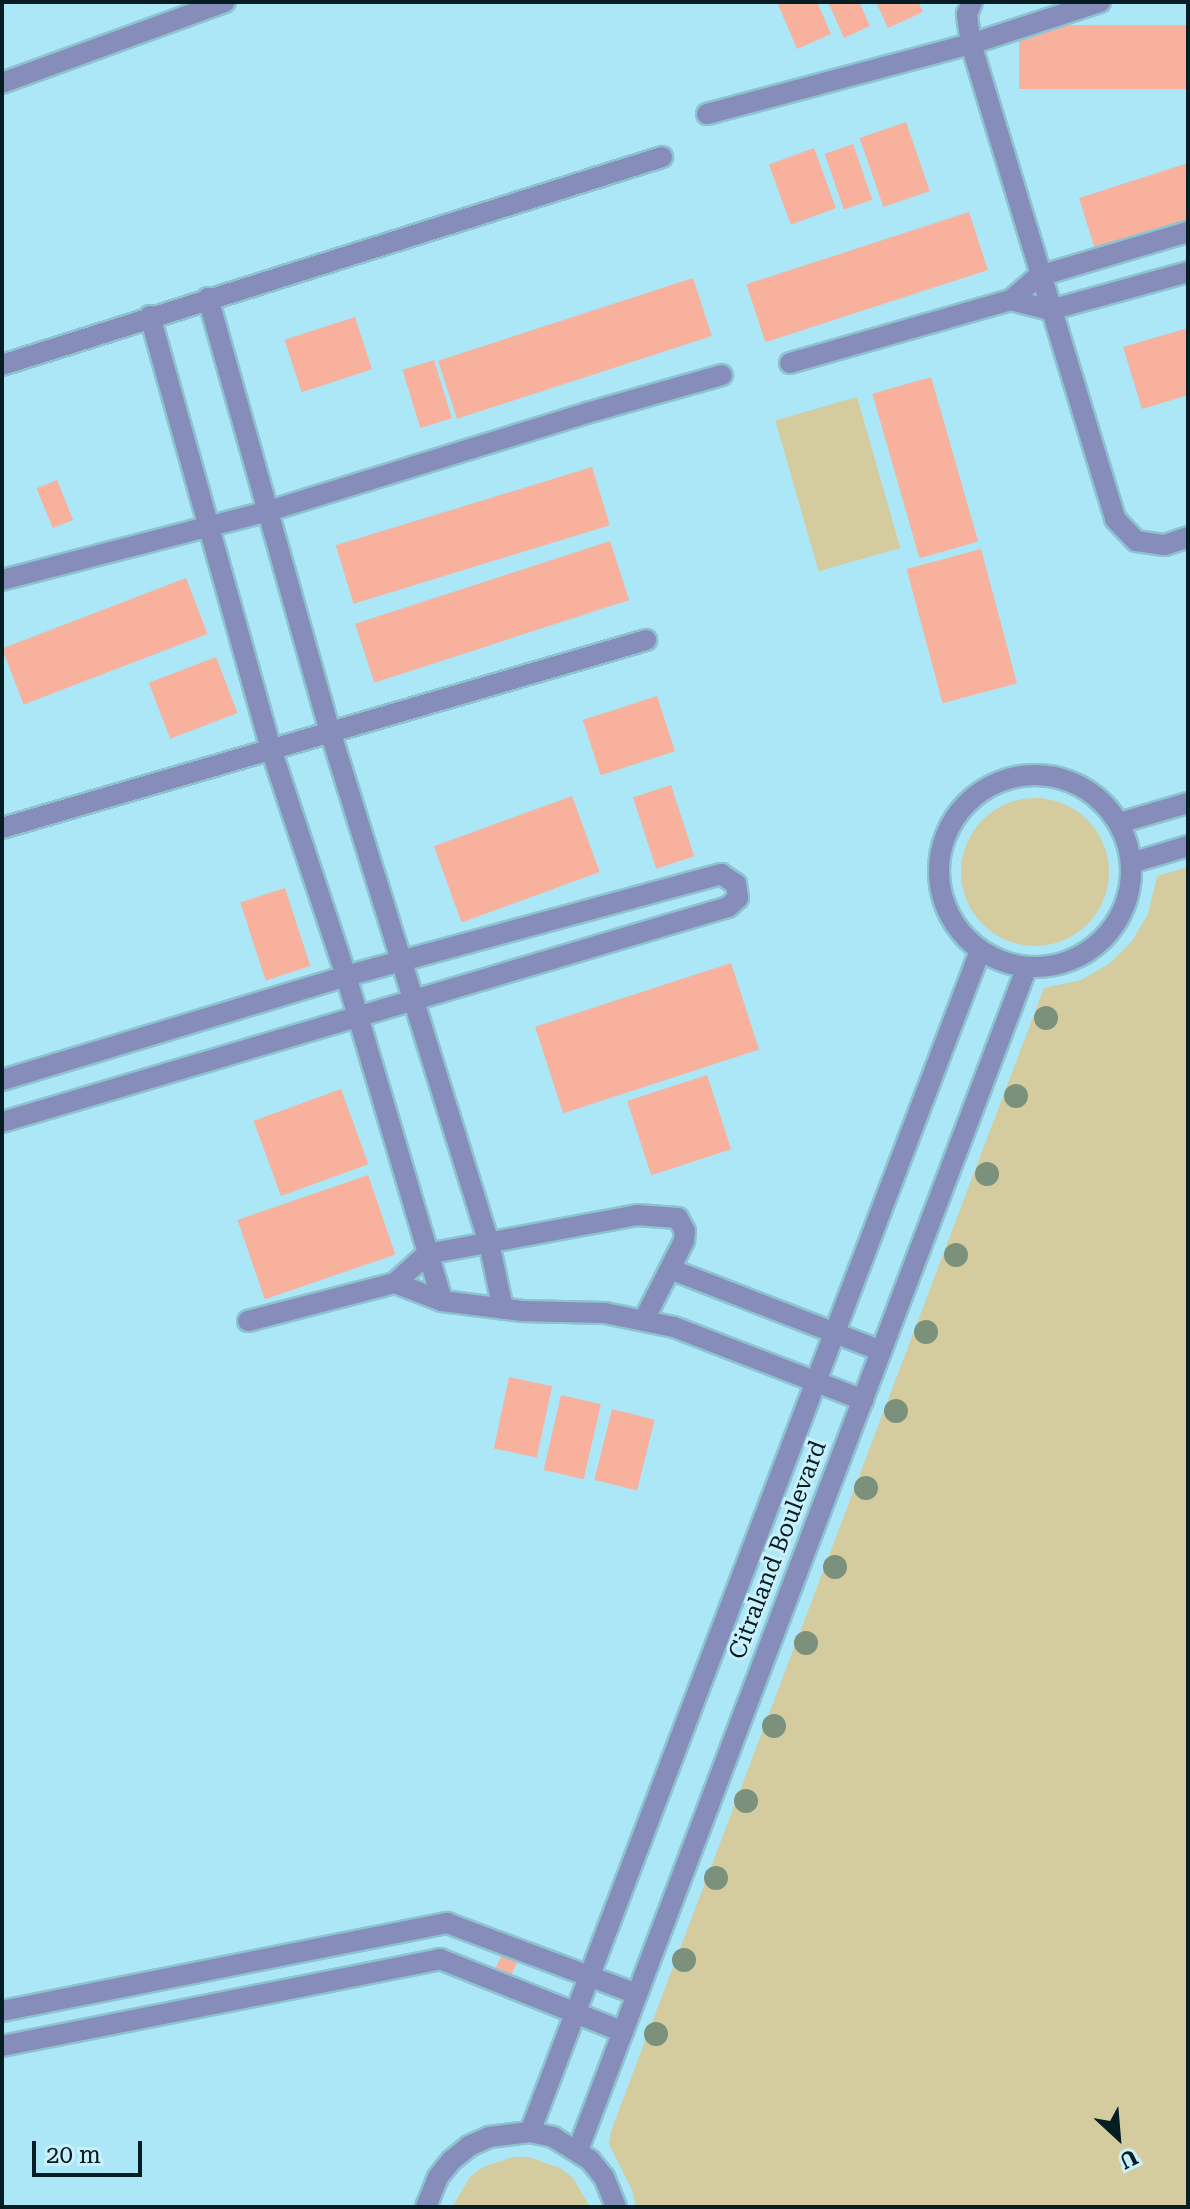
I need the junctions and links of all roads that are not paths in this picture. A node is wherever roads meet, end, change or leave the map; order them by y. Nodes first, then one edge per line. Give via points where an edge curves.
1 (225, 2) edge
2 (972, 2) edge
3 (1100, 2) edge
4 (971, 44) junction
5 (2, 83) edge
6 (707, 114) dead end
7 (662, 157) dead end
8 (1188, 232) edge
9 (1188, 272) edge
10 (1039, 276) junction
11 (208, 298) junction
12 (1011, 300) junction
13 (1050, 310) junction
14 (150, 316) junction
15 (790, 363) dead end
16 (2, 365) edge
17 (722, 375) dead end
18 (265, 512) junction
19 (207, 526) junction
20 (1188, 537) edge
21 (2, 580) edge
22 (646, 640) dead end
23 (330, 731) junction
24 (271, 749) junction
25 (1188, 803) edge
26 (1119, 823) junction
27 (2, 828) edge
28 (1188, 846) edge
29 (1131, 863) junction
30 (980, 951) junction
31 (399, 962) junction
32 (1027, 967) junction
33 (346, 976) junction
34 (411, 1002) junction
35 (358, 1018) junction
36 (2, 1080) edge
37 (2, 1122) edge
38 (489, 1243) junction
39 (427, 1254) junction
40 (670, 1269) junction
41 (395, 1283) junction
42 (442, 1301) junction
43 (503, 1309) junction
44 (644, 1320) junction
45 (248, 1321) dead end
46 (834, 1333) junction
47 (881, 1351) junction
48 (815, 1382) junction
49 (863, 1400) junction
50 (447, 1923) junction
51 (440, 1959) junction
52 (590, 1975) junction
53 (637, 1994) junction
54 (2, 2011) edge
55 (575, 2013) junction
56 (623, 2032) junction
57 (2, 2046) edge
58 (530, 2132) junction
59 (578, 2150) junction
60 (426, 2207) edge
61 (616, 2207) edge

1 - 5 street
2 - 4 street via 967,14
3 - 4 street
4 - 6 street
4 - 10 street
7 - 11 street
8 - 10 street
9 - 13 street
10 - 12 street
10 - 13 street
11 - 14 street
11 - 18 street
12 - 13 street
12 - 15 street
13 - 20 street via 1115,519 1136,541 1165,545
14 - 16 street
14 - 19 street
17 - 18 street
18 - 19 street
18 - 23 street
19 - 21 street
19 - 24 street
22 - 23 street
23 - 24 street
23 - 31 street
24 - 27 street
24 - 33 street
25 - 26 street
26 - 29 street
26 - 30 street via 1094,795 1048,776 1022,775 976,794 945,835 938,884 957,931
28 - 29 street
29 - 32 street via 1125,908 1112,930 1071,961
30 - 32 street
30 - 46 street, Citraland Boulevard
31 - 33 street
31 - 34 street
31 - 34 street via 721,874 736,884 738,898 728,907
32 - 47 street, Citraland Boulevard
33 - 35 street
33 - 36 street
34 - 35 street
34 - 38 street
35 - 37 street
35 - 39 street
38 - 39 street
38 - 40 street via 637,1215 678,1218 684,1241
38 - 43 street
39 - 41 street
39 - 42 street
40 - 44 street
40 - 46 street
41 - 42 street
41 - 45 street
42 - 43 street
43 - 44 street
44 - 48 street
46 - 47 street
46 - 48 street, Citraland Boulevard
47 - 49 street, Citraland Boulevard
48 - 49 street
48 - 52 street, Citraland Boulevard
49 - 53 street, Citraland Boulevard
50 - 51 street
50 - 52 street
50 - 54 street
51 - 55 street
51 - 57 street
52 - 53 street
52 - 55 street, Citraland Boulevard
53 - 56 street, Citraland Boulevard
55 - 56 street
55 - 58 street, Citraland Boulevard
56 - 59 street, Citraland Boulevard
58 - 59 street
58 - 60 street via 489,2137 469,2146 438,2177
59 - 61 street via 604,2177

